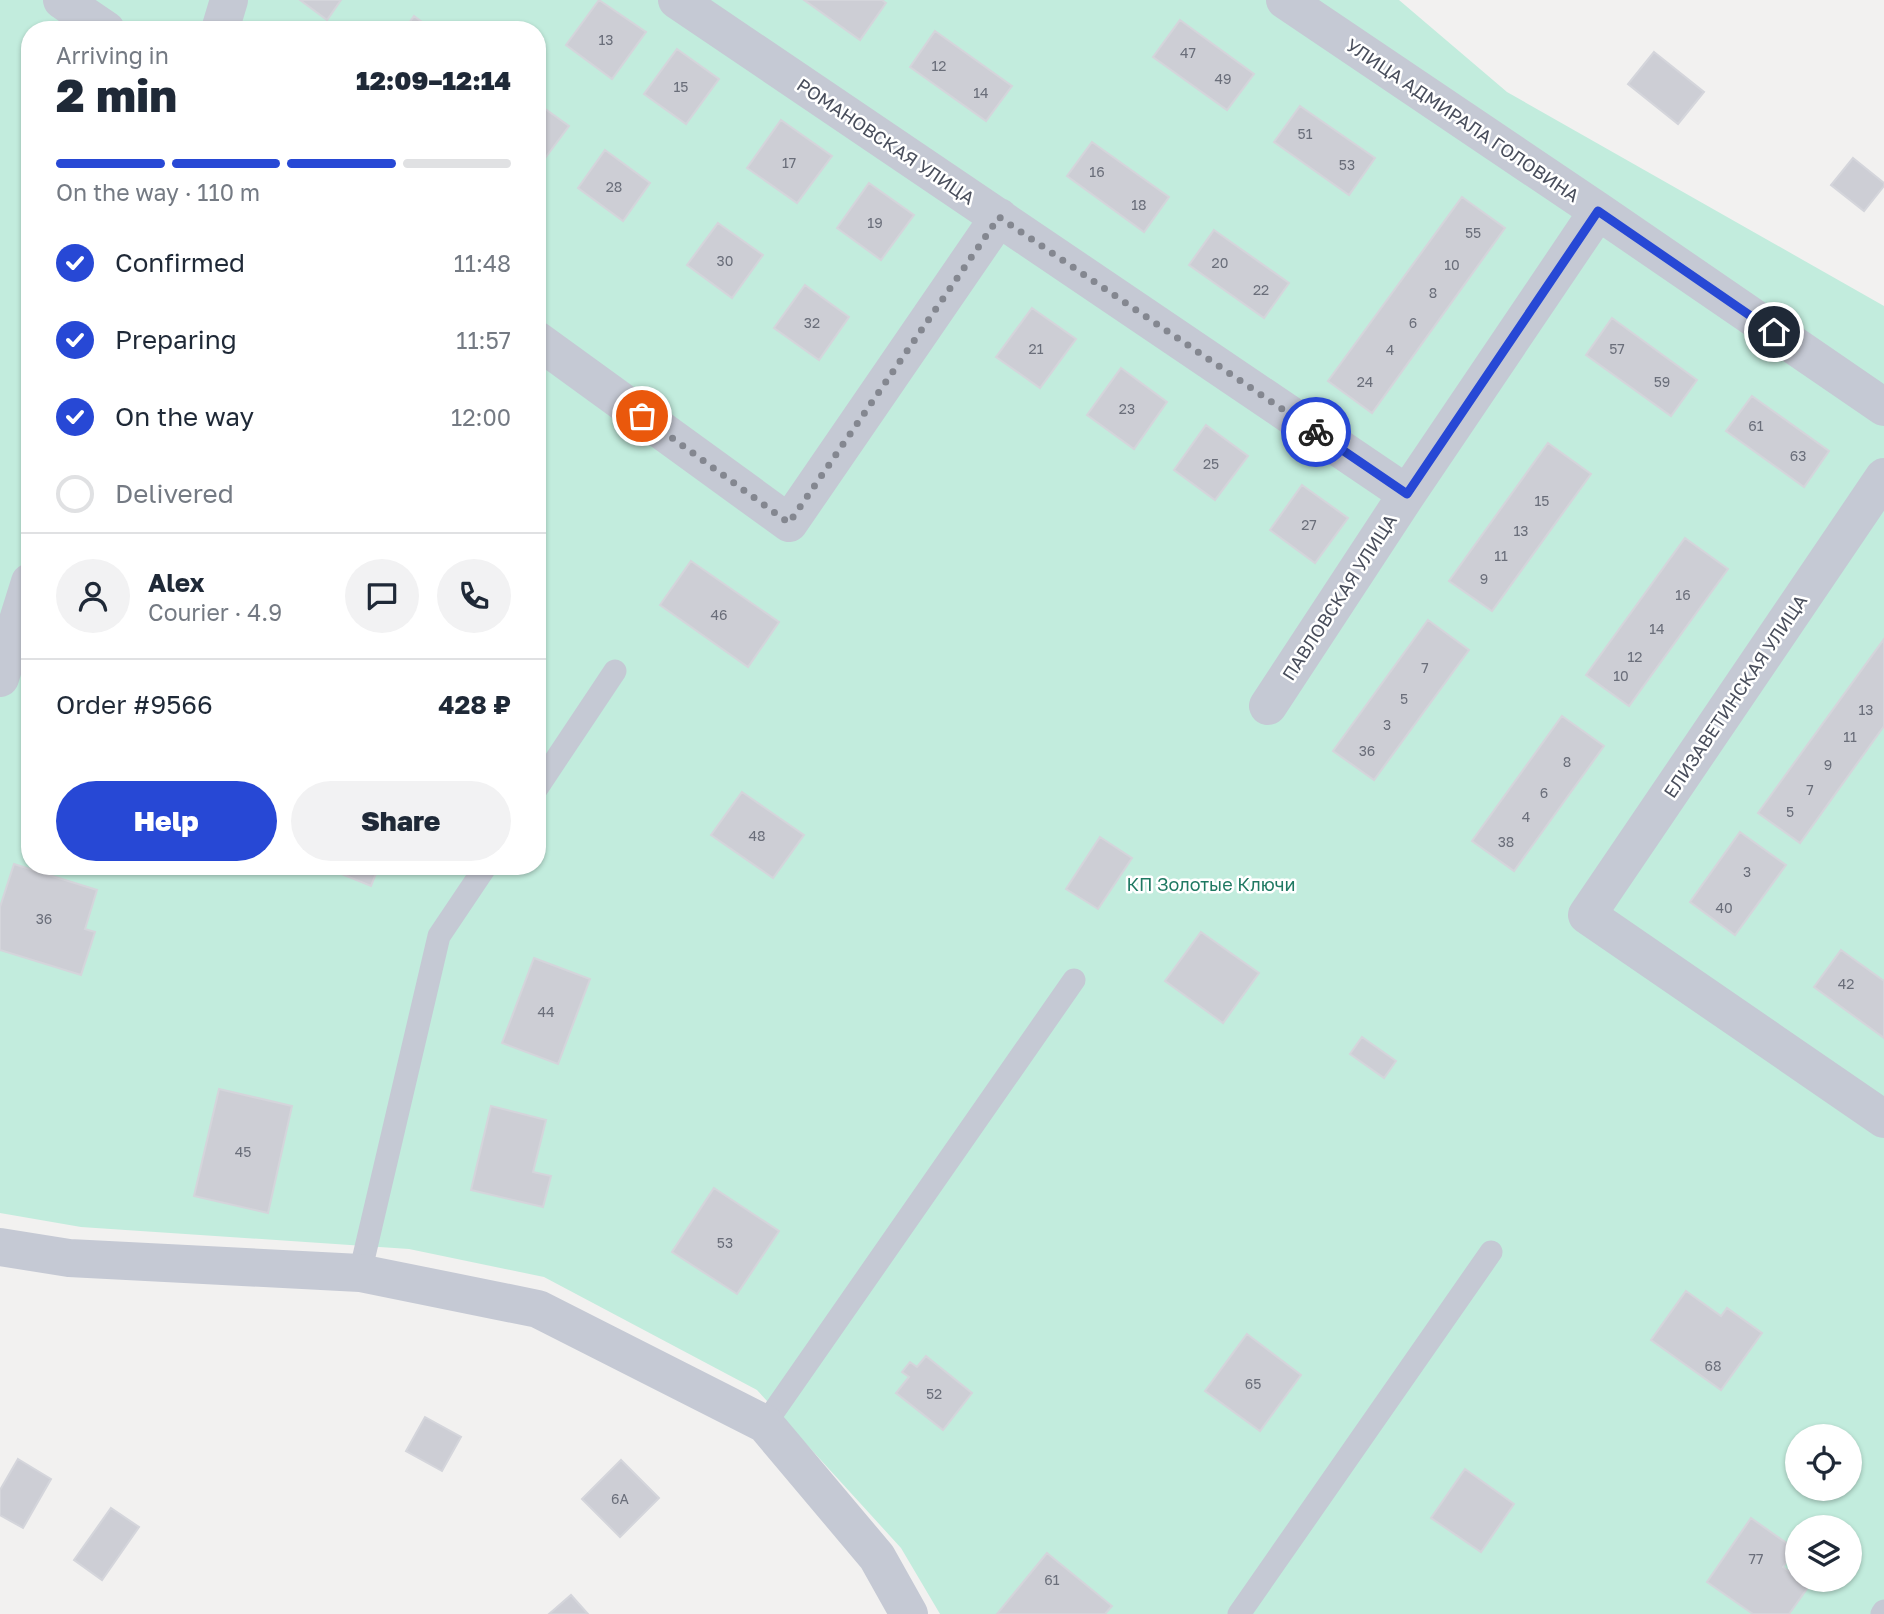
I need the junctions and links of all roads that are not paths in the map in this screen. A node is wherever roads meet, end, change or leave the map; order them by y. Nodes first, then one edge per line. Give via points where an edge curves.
1 (62, 0) edge
2 (229, 0) edge
3 (677, 0) edge
4 (1285, 0) edge
5 (93, 21) edge
6 (223, 21) edge
7 (1598, 211) junction
8 (999, 217) junction
9 (546, 347) edge
10 (1884, 407) edge
11 (1884, 477) edge
12 (1407, 494) junction
13 (21, 611) edge
14 (615, 671) dead end
15 (0, 678) edge
16 (1268, 706) dead end
17 (546, 774) edge
18 (480, 875) edge
19 (1074, 980) dead end
20 (1884, 1119) edge
21 (0, 1247) edge
22 (1491, 1252) dead end
23 (360, 1273) junction
24 (765, 1424) junction
25 (909, 1614) edge
26 (1238, 1614) edge

1 - 5 street
2 - 6 street
3 - 8 street, РОМАНОВСКАЯ УЛИЦА
4 - 7 street, УЛИЦА АДМИРАЛА ГОЛОВИНА
7 - 10 street, УЛИЦА АДМИРАЛА ГОЛОВИНА
7 - 12 street, ПАВЛОВСКАЯ УЛИЦА
8 - 9 street via 789,523
8 - 12 street, РОМАНОВСКАЯ УЛИЦА
11 - 20 street, ЕЛИЗАВЕТИНСКАЯ УЛИЦА via 1587,915
12 - 16 street, ПАВЛОВСКАЯ УЛИЦА
13 - 15 street
14 - 17 lane
18 - 23 lane via 439,936
19 - 24 lane
21 - 23 street via 69,1258
22 - 26 lane
23 - 24 street via 538,1309
24 - 25 street via 877,1557

